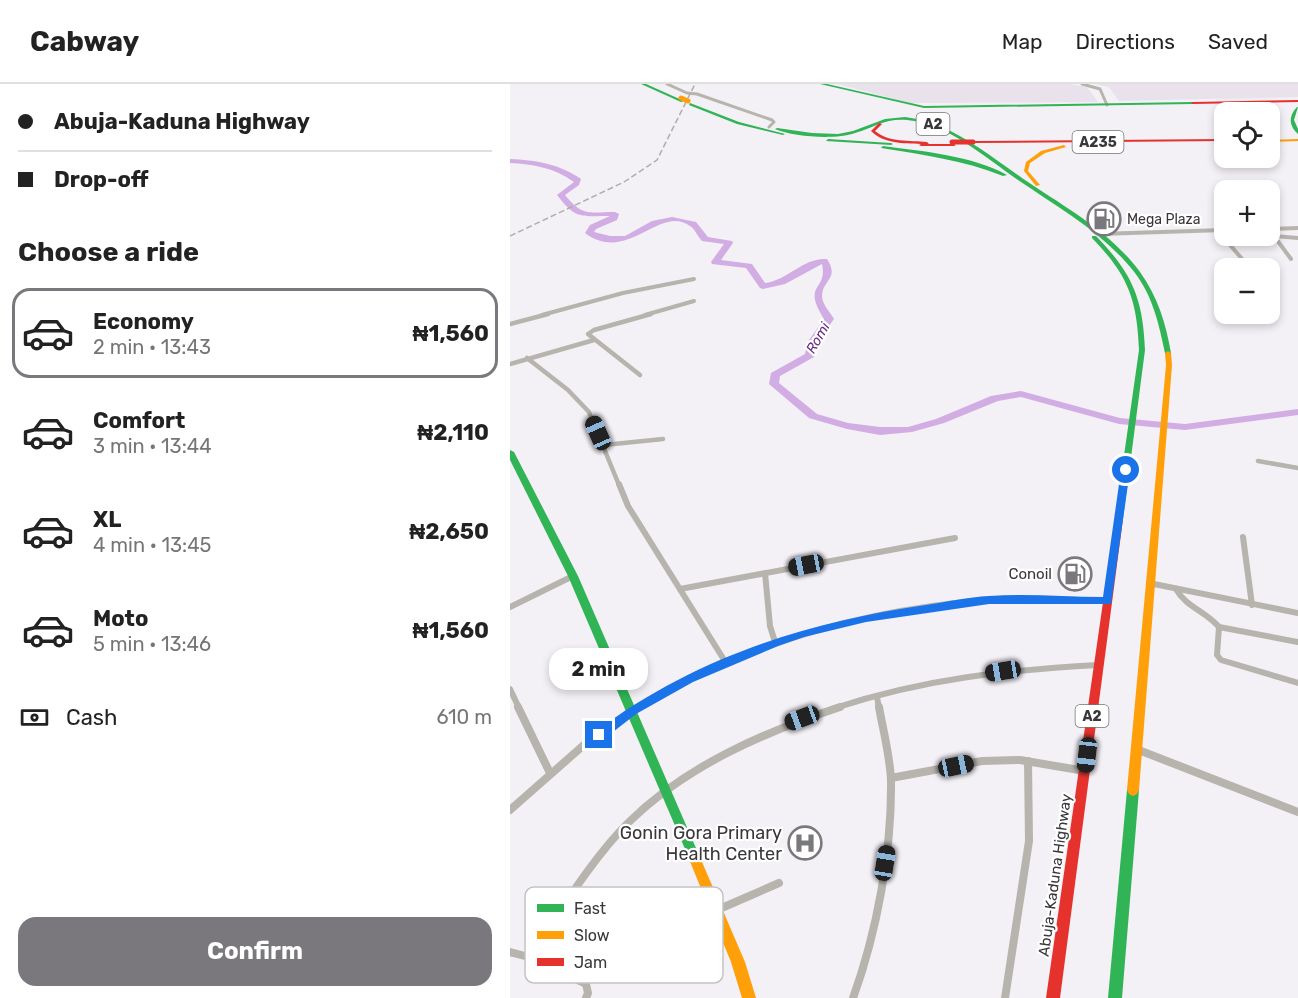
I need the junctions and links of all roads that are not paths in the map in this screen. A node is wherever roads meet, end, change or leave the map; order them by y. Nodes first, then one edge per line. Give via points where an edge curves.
1 (643, 84) edge
2 (649, 84) edge
3 (667, 84) edge
4 (822, 84) edge
5 (1082, 84) edge
6 (1298, 100) edge
7 (685, 101) junction
8 (1107, 105) junction
9 (1298, 108) edge
10 (776, 130) junction
11 (1298, 133) edge
12 (1298, 139) edge
13 (1280, 140) edge
14 (1214, 141) edge
15 (1214, 141) edge
16 (927, 143) junction
17 (973, 143) junction
18 (953, 144) junction
19 (1090, 144) junction
20 (1005, 175) junction
21 (1067, 210) junction
22 (1298, 228) edge
23 (1280, 229) edge
24 (1214, 231) edge
25 (1099, 234) junction
26 (1298, 238) edge
27 (1231, 246) edge
28 (1241, 258) edge
29 (1291, 259) dead end
30 (694, 279) dead end
31 (694, 301) dead end
32 (510, 324) edge
33 (594, 340) junction
34 (527, 358) junction
35 (510, 364) edge
36 (640, 375) dead end
37 (663, 439) dead end
38 (604, 445) junction
39 (510, 452) edge
40 (1258, 461) dead end
41 (1298, 468) edge
42 (1243, 537) dead end
43 (955, 538) dead end
44 (765, 573) junction
45 (573, 576) junction
46 (1149, 583) junction
47 (680, 589) junction
48 (1176, 589) junction
49 (1107, 601) junction
50 (1252, 605) junction
51 (510, 607) edge
52 (1298, 613) edge
53 (1219, 627) junction
54 (774, 642) junction
55 (1298, 642) edge
56 (726, 663) junction
57 (1098, 665) junction
58 (1298, 683) edge
59 (510, 689) edge
60 (877, 697) junction
61 (632, 711) junction
62 (1136, 749) junction
63 (1028, 761) junction
64 (1085, 771) junction
65 (550, 773) junction
66 (891, 778) junction
67 (664, 792) junction
68 (510, 810) edge
69 (1298, 813) edge
70 (779, 883) dead end
71 (578, 887) edge
72 (706, 887) edge
73 (723, 908) edge
74 (723, 929) edge
75 (510, 951) edge
76 (525, 956) edge
77 (584, 983) edge
78 (586, 998) edge
79 (750, 998) edge
80 (853, 998) edge
81 (1005, 998) edge
82 (1053, 998) edge
83 (1115, 998) edge

1 - 7 main road, A2
2 - 7 main road, A2
3 - 10 street via 772,120
4 - 8 main road via 924,107
5 - 8 street via 1100,89
6 - 8 main road
7 - 10 main road, A2 via 724,118
9 - 11 main road via 1291,120
10 - 16 main road, A235 via 849,140
10 - 18 main road, A235 via 861,143
10 - 20 main road, A2 via 841,144 934,153
10 - 21 main road, A2 via 833,135 852,133 888,120 927,122 949,132
12 - 13 main road
14 - 17 main road, A235
15 - 19 main road, A235
16 - 18 main road, A235
16 - 20 main road via 887,139 873,131 887,122 925,123
17 - 18 main road, A235, bridge
17 - 19 main road, A235
19 - 21 main road via 1043,152 1026,165 1029,177
20 - 49 main road, Abuja-Kaduna Highway / A2 via 1086,230 1108,251 1134,286 1140,306 1140,371
21 - 25 main road, A2
22 - 23 street
24 - 25 street
25 - 46 main road, A2 via 1127,258 1149,286 1159,305 1169,344
26 - 29 street via 1274,236
27 - 28 street
30 - 32 street via 623,293
31 - 33 street via 594,330 588,334
33 - 34 street
33 - 36 street
34 - 35 street
34 - 38 street via 590,412
37 - 38 street
38 - 47 street via 628,506
39 - 45 main road
40 - 41 street
42 - 50 street
43 - 44 street
44 - 47 street
44 - 54 street
45 - 51 street
45 - 61 main road
46 - 48 street
46 - 62 main road, A2
47 - 56 street
48 - 50 street
48 - 53 street via 1183,601 1208,615
49 - 54 street via 989,600 932,606
49 - 57 main road, Abuja-Kaduna Highway / A2
50 - 52 street
53 - 55 street
53 - 58 street via 1217,655 1221,660
54 - 56 street
56 - 61 street
57 - 60 street via 1003,671
57 - 64 main road, Abuja-Kaduna Highway / A2
59 - 65 street
60 - 66 street
60 - 67 street via 839,705 784,725
61 - 65 street
61 - 67 main road
62 - 69 street
62 - 83 main road, A2
63 - 64 street
63 - 66 street via 982,761
63 - 81 street via 1029,841
64 - 82 main road, Abuja-Kaduna Highway / A2
65 - 68 street
66 - 80 street via 888,840 878,910
67 - 71 street via 630,820
67 - 72 main road
70 - 73 street
74 - 79 main road
75 - 76 street
77 - 78 street via 588,988

